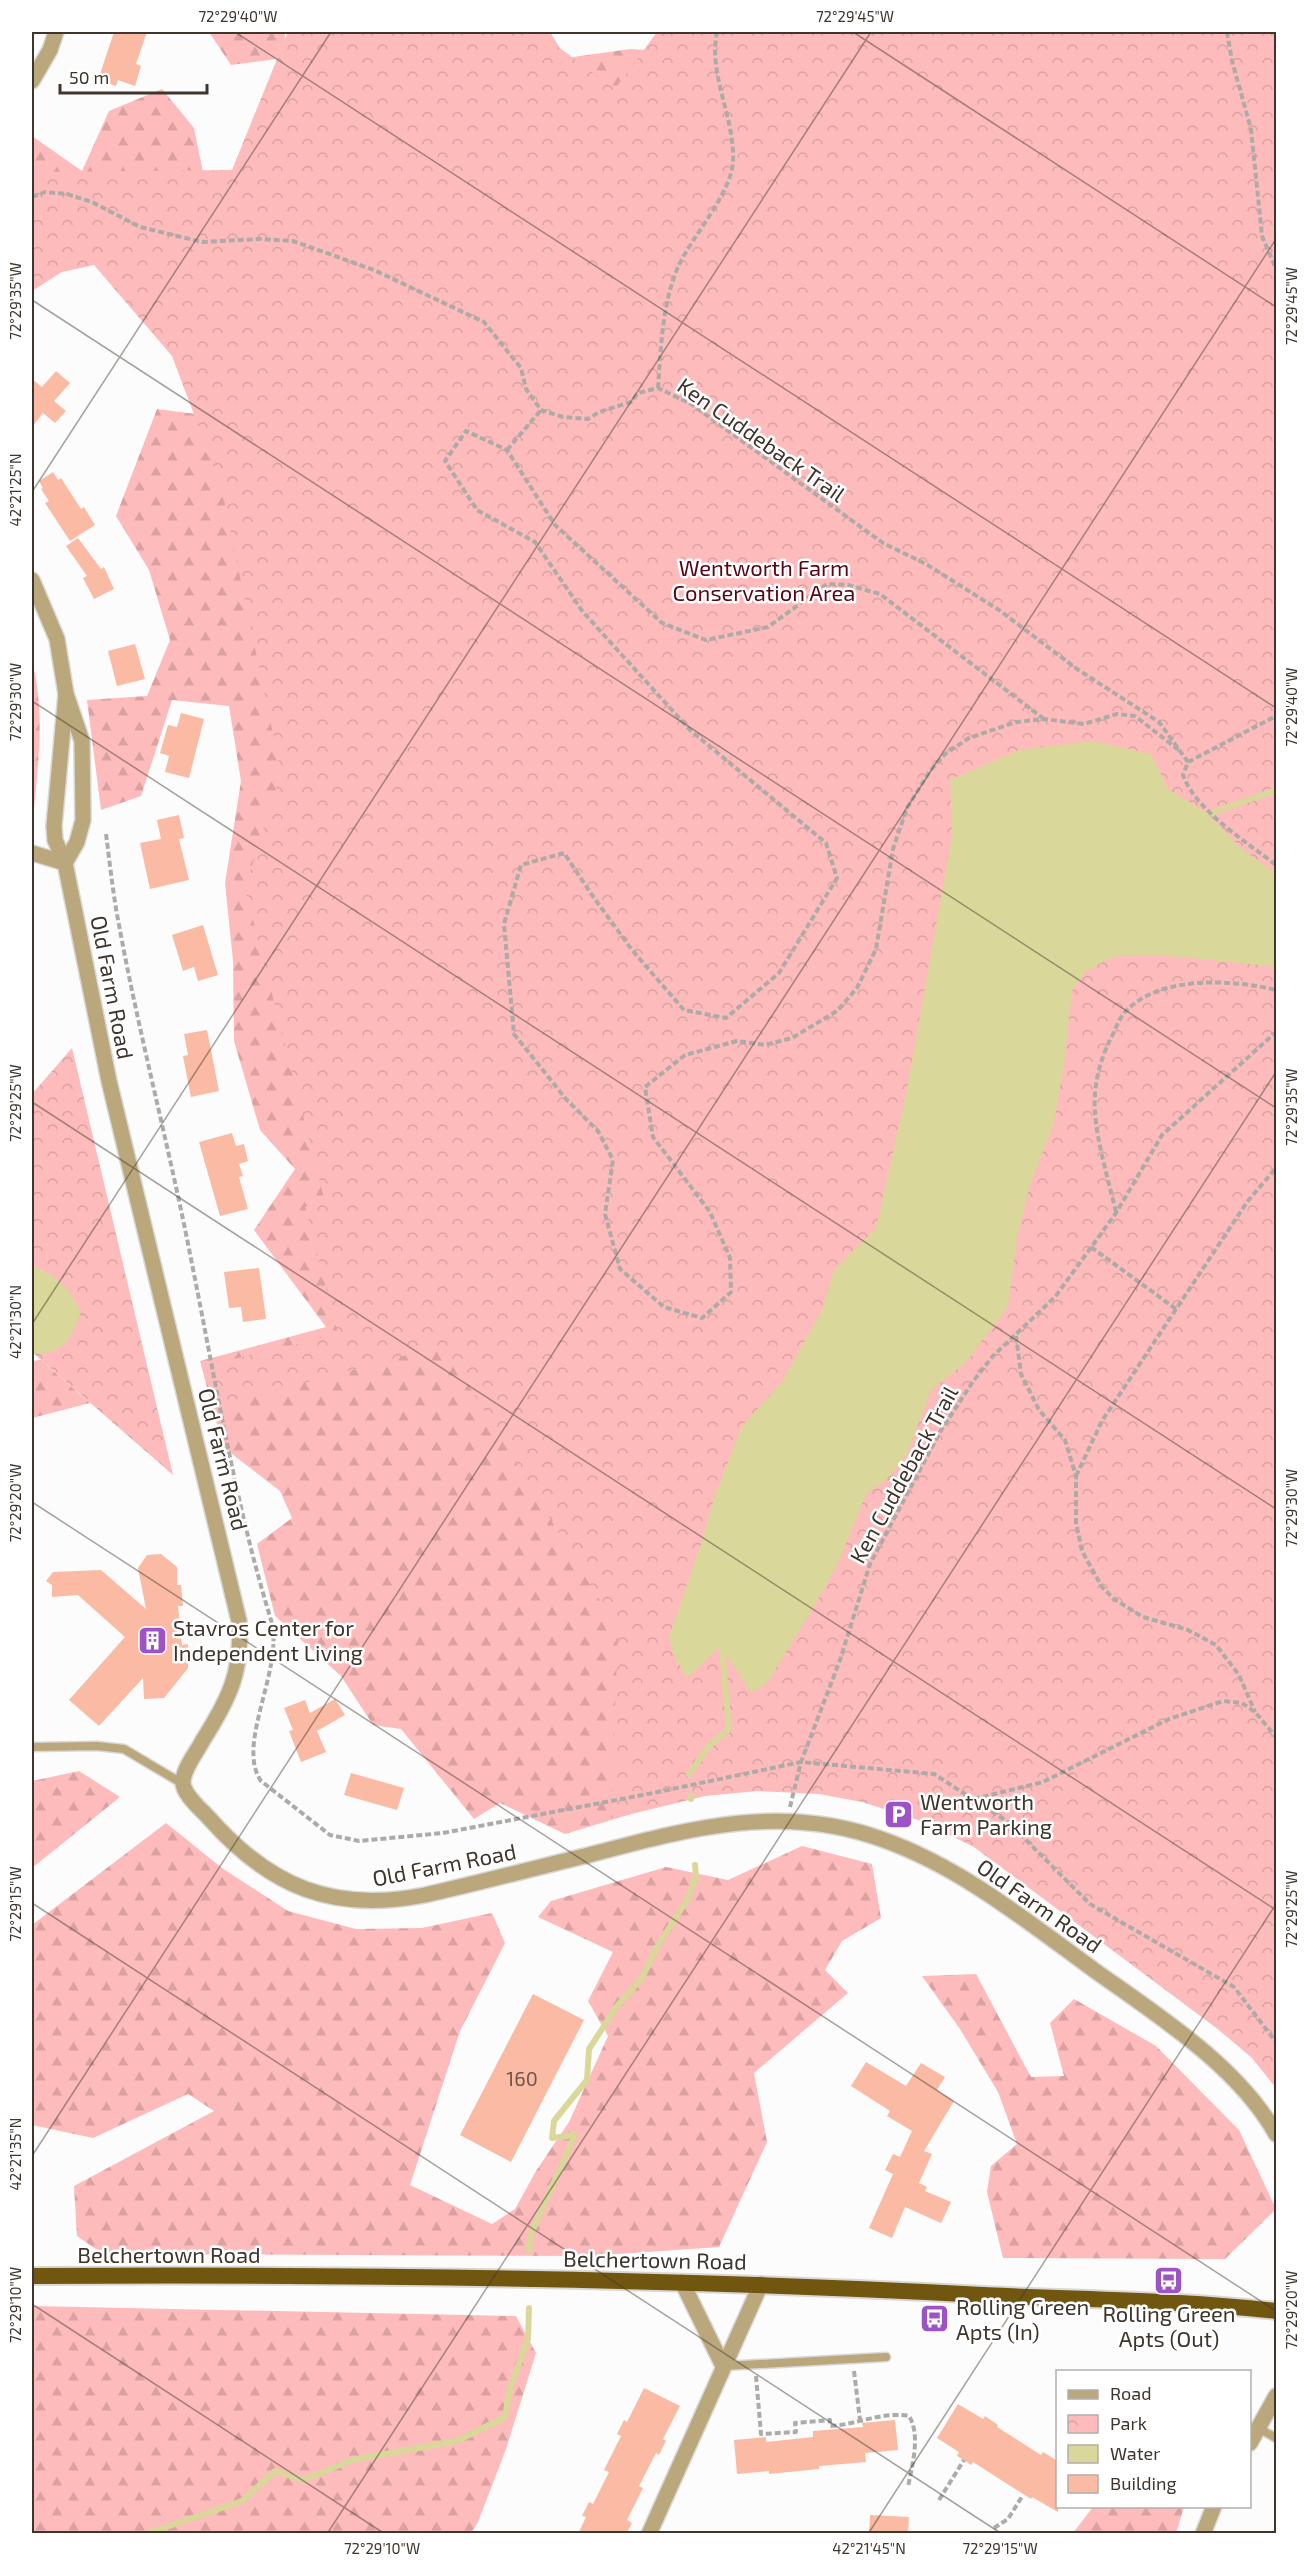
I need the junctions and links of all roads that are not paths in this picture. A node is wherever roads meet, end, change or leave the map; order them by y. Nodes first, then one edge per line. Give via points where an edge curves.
1 (56, 32) edge
2 (32, 81) edge
3 (32, 580) edge
4 (66, 694) junction
5 (32, 853) edge
6 (65, 863) junction
7 (32, 1748) edge
8 (183, 1784) junction
9 (1276, 2134) edge
10 (32, 2276) edge
11 (682, 2282) junction
12 (761, 2284) junction
13 (1276, 2311) edge
14 (886, 2357) dead end
15 (723, 2366) junction
16 (1276, 2396) edge
17 (1258, 2428) junction
18 (1276, 2438) edge
19 (1251, 2441) edge
20 (1213, 2508) edge
21 (649, 2534) edge
22 (1203, 2534) edge

1 - 2 street
3 - 4 street, Old Farm Road via 57,639
4 - 6 street, Old Farm Road via 54,826 55,840
4 - 6 street, Old Farm Road via 82,741 83,820
5 - 6 street
6 - 8 street, Old Farm Road via 109,1081 239,1621 241,1643 236,1676
7 - 8 lane via 124,1749
8 - 9 street, Old Farm Road via 232,1843 276,1876 318,1894 364,1902 401,1900 746,1821 787,1820 883,1839 969,1882 1133,1998 1206,2054 1247,2092
10 - 11 highway, Belchertown Road
11 - 12 highway, Belchertown Road
11 - 15 street
12 - 13 highway, Belchertown Road via 1129,2300
12 - 15 street
14 - 15 lane
15 - 21 street
16 - 17 street
17 - 18 lane
17 - 19 street
20 - 22 street

